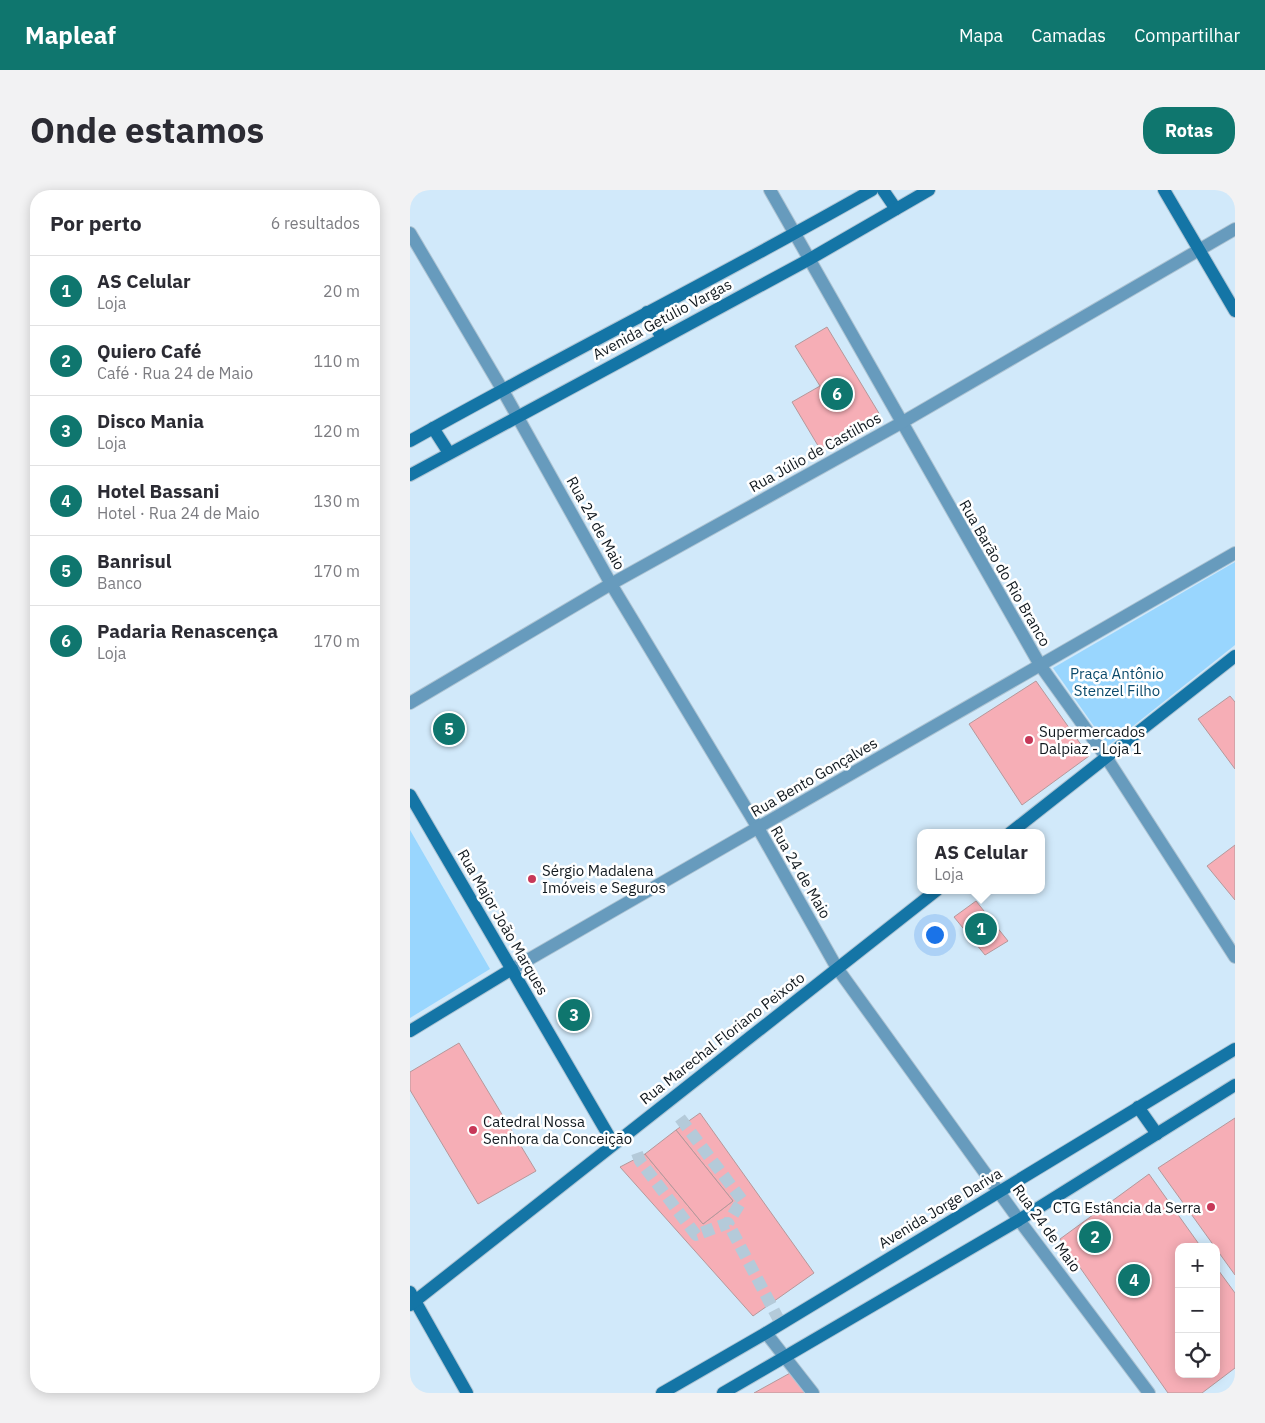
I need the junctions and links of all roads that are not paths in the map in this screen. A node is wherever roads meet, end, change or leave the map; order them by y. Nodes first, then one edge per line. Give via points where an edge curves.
1 (770, 190) edge
2 (872, 190) edge
3 (883, 190) edge
4 (929, 190) edge
5 (1164, 190) edge
6 (896, 209) junction
7 (1235, 229) edge
8 (410, 234) edge
9 (795, 235) junction
10 (1197, 250) junction
11 (808, 260) junction
12 (1235, 311) edge
13 (647, 312) junction
14 (662, 338) junction
15 (502, 389) junction
16 (517, 416) junction
17 (901, 423) junction
18 (433, 428) junction
19 (410, 441) edge
20 (449, 454) junction
21 (410, 475) edge
22 (1235, 553) edge
23 (611, 584) junction
24 (1235, 656) edge
25 (1040, 665) junction
26 (410, 703) edge
27 (1106, 757) junction
28 (410, 795) edge
29 (758, 828) junction
30 (1015, 829) edge
31 (931, 894) edge
32 (1235, 957) edge
33 (837, 968) junction
34 (512, 969) junction
35 (410, 1031) edge
36 (1235, 1049) edge
37 (1235, 1085) edge
38 (1138, 1107) junction
39 (1157, 1134) junction
40 (613, 1143) junction
41 (999, 1191) junction
42 (1019, 1220) junction
43 (412, 1300) edge
44 (766, 1333) junction
45 (786, 1357) junction
46 (468, 1393) edge
47 (662, 1393) edge
48 (723, 1393) edge
49 (813, 1393) edge
50 (1149, 1393) edge

1 - 9 street, Rua Barão do Rio Branco
2 - 9 main road, Avenida Getúlio Vargas
3 - 6 main road
4 - 6 main road, Avenida Getúlio Vargas
5 - 10 main road
6 - 11 main road, Avenida Getúlio Vargas
7 - 10 street, Rua Júlio de Castilhos
8 - 15 street, Rua 24 de Maio
9 - 11 street, Rua Barão do Rio Branco
9 - 13 main road, Avenida Getúlio Vargas
10 - 12 main road
10 - 17 street, Rua Júlio de Castilhos
11 - 14 main road, Avenida Getúlio Vargas
11 - 17 street, Rua Barão do Rio Branco
13 - 14 main road
13 - 15 main road, Avenida Getúlio Vargas
14 - 16 main road, Avenida Getúlio Vargas
15 - 16 street, Rua 24 de Maio
15 - 18 main road, Avenida Getúlio Vargas
16 - 20 main road, Avenida Getúlio Vargas
16 - 23 street, Rua 24 de Maio
17 - 23 street, Rua Júlio de Castilhos
17 - 25 street, Rua Barão do Rio Branco
18 - 19 main road, Avenida Getúlio Vargas
18 - 20 main road
20 - 21 main road, Avenida Getúlio Vargas
22 - 25 street, Rua Bento Gonçalves
23 - 26 street, Rua Júlio de Castilhos
23 - 29 street, Rua 24 de Maio
24 - 27 main road
25 - 27 street, Rua Barão do Rio Branco
25 - 29 street, Rua Bento Gonçalves
27 - 30 main road
27 - 32 street, Rua Barão do Rio Branco
28 - 34 main road, Rua Major João Marques
29 - 33 street, Rua 24 de Maio
29 - 34 street, Rua Bento Gonçalves
31 - 33 main road, Rua Marechal Floriano Peixoto
33 - 40 main road, Rua Marechal Floriano Peixoto
33 - 41 street, Rua 24 de Maio
34 - 35 main road, Rua Bento Gonçalves
34 - 40 main road, Rua Major João Marques
36 - 38 main road, Avenida Jorge Dariva
37 - 39 main road
38 - 39 main road
38 - 41 main road, Avenida Jorge Dariva
39 - 42 main road
40 - 43 main road, Rua Marechal Floriano Peixoto
41 - 42 street, Rua 24 de Maio
41 - 44 main road, Avenida Jorge Dariva
42 - 45 main road
42 - 50 street, Rua 24 de Maio
43 - 46 main road
44 - 45 street
44 - 47 main road, Avenida Jorge Dariva
45 - 48 main road
45 - 49 street

